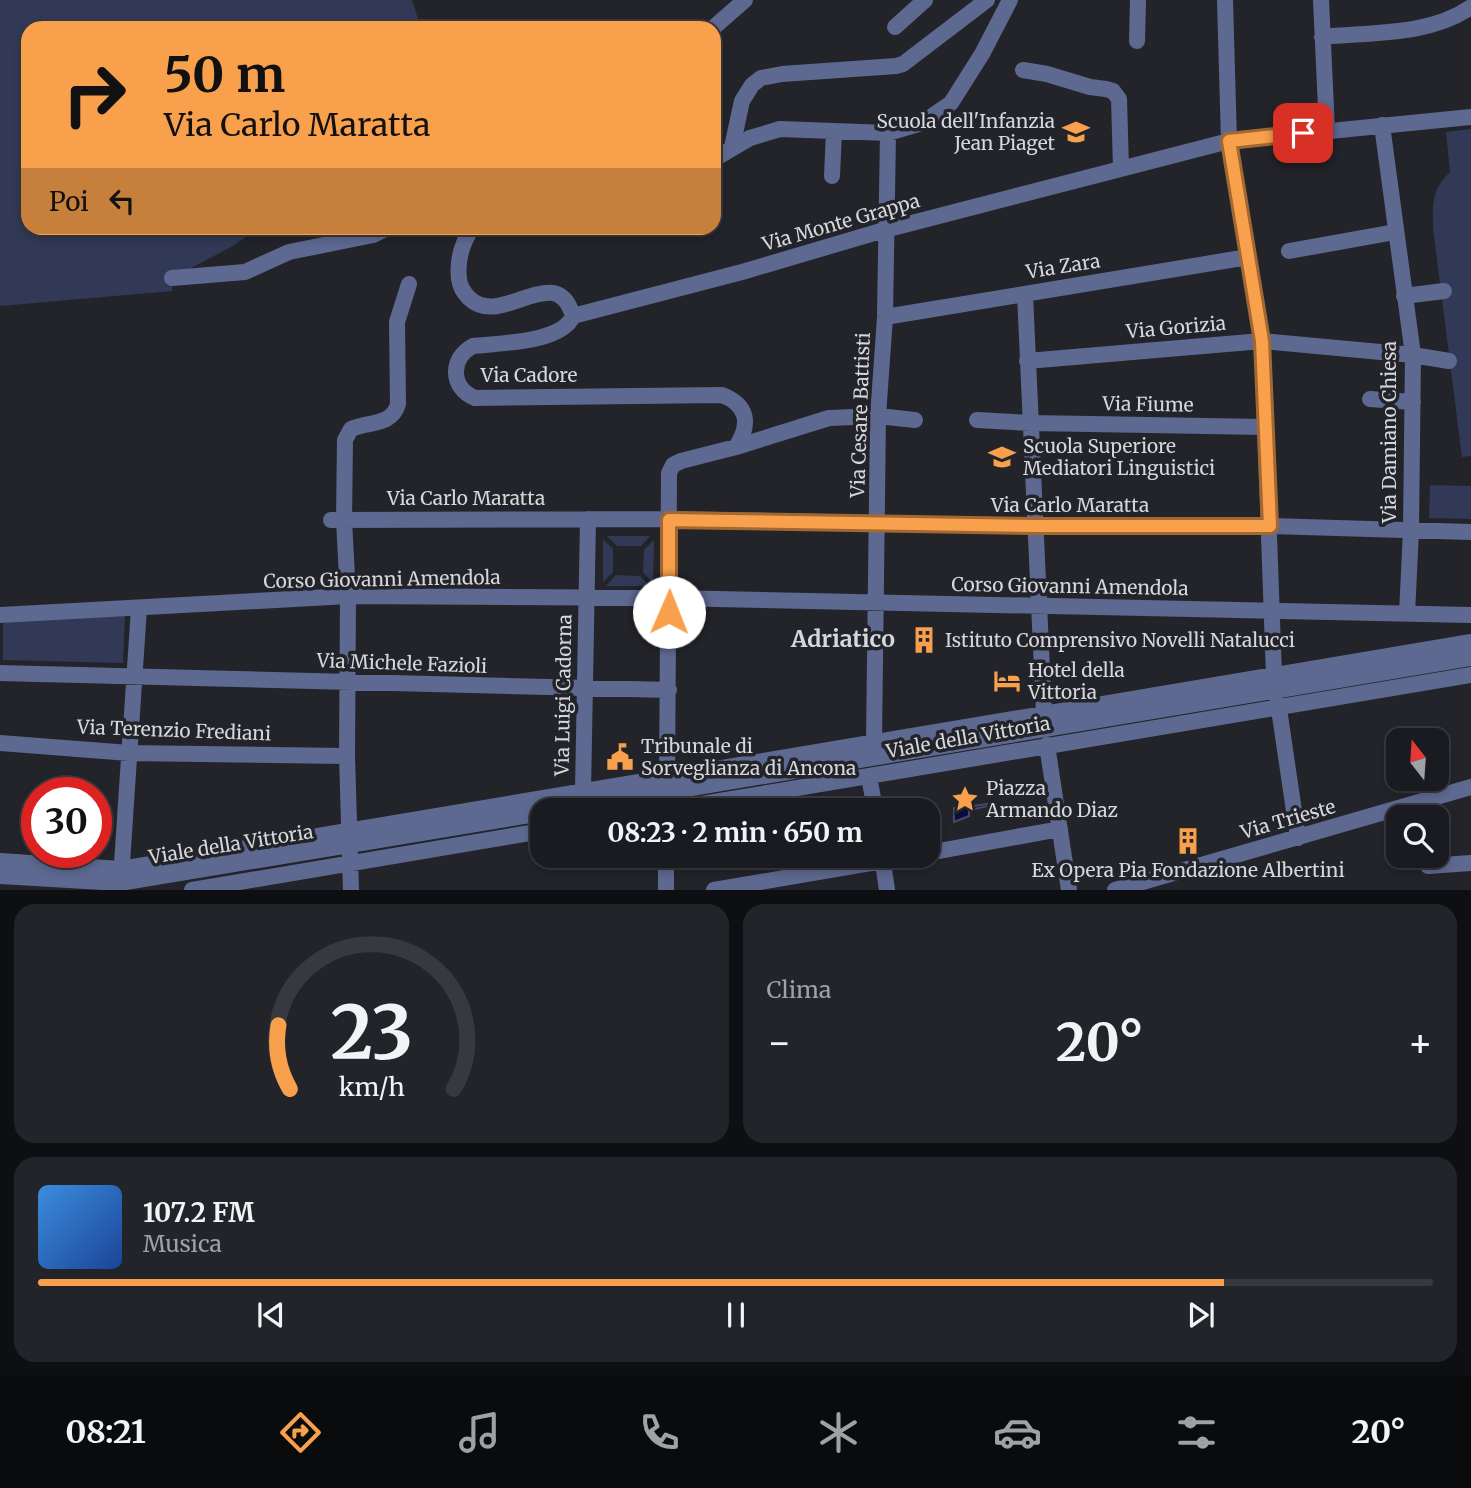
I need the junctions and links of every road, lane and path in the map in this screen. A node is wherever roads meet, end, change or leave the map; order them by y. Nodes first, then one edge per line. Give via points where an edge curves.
1 (745, 0) edge
2 (925, 0) edge
3 (987, 0) edge
4 (1010, 0) edge
5 (1138, 0) edge
6 (1225, 0) edge
7 (1321, 0) edge
8 (1471, 7) edge
9 (721, 21) edge
10 (895, 27) dead end
11 (1322, 37) junction
12 (1137, 41) dead end
13 (1023, 70) dead end
14 (1471, 117) edge
15 (1381, 125) junction
16 (1327, 130) junction
17 (834, 131) junction
18 (888, 133) junction
19 (1229, 141) junction
20 (732, 147) junction
21 (721, 154) edge
22 (1121, 168) junction
23 (832, 176) dead end
24 (886, 230) junction
25 (1395, 232) junction
26 (373, 235) edge
27 (468, 235) edge
28 (1289, 251) dead end
29 (1248, 257) junction
30 (172, 278) dead end
31 (409, 284) dead end
32 (1444, 291) dead end
33 (1025, 294) junction
34 (1404, 296) junction
35 (573, 316) junction
36 (885, 317) junction
37 (1262, 341) junction
38 (1413, 355) junction
39 (1027, 361) junction
40 (1449, 361) dead end
41 (1370, 399) dead end
42 (1413, 402) junction
43 (878, 416) junction
44 (915, 420) dead end
45 (977, 420) dead end
46 (1031, 424) junction
47 (1265, 427) junction
48 (736, 447) junction
49 (588, 519) junction
50 (337, 520) junction
51 (669, 520) junction
52 (877, 524) junction
53 (1035, 526) junction
54 (1270, 526) junction
55 (1411, 530) junction
56 (1471, 531) edge
57 (348, 596) junction
58 (669, 598) junction
59 (585, 599) junction
60 (875, 603) junction
61 (1038, 606) junction
62 (139, 608) junction
63 (1272, 611) junction
64 (1407, 614) junction
65 (0, 615) edge
66 (1471, 615) edge
67 (1471, 642) edge
68 (1471, 658) edge
69 (0, 673) edge
70 (1471, 675) edge
71 (134, 677) junction
72 (347, 682) junction
73 (583, 689) junction
74 (669, 690) junction
75 (1276, 691) junction
76 (1044, 714) junction
77 (874, 742) junction
78 (0, 743) edge
79 (1047, 745) junction
80 (129, 753) junction
81 (347, 756) junction
82 (869, 776) junction
83 (667, 785) junction
84 (1471, 787) edge
85 (583, 791) junction
86 (611, 798) edge
87 (666, 798) edge
88 (738, 798) edge
89 (873, 798) edge
90 (1427, 805) edge
91 (530, 815) edge
92 (1386, 817) edge
93 (1060, 829) junction
94 (530, 833) edge
95 (348, 838) junction
96 (1298, 838) junction
97 (940, 851) edge
98 (348, 863) junction
99 (1471, 863) edge
100 (1449, 864) edge
101 (2, 866) edge
102 (666, 868) edge
103 (830, 868) edge
104 (884, 868) edge
105 (120, 881) edge
106 (270, 883) edge
107 (192, 890) edge
108 (351, 890) edge
109 (666, 890) edge
110 (714, 890) edge
111 (887, 890) edge
112 (1069, 890) edge
113 (1115, 890) edge

1 - 9 street
2 - 10 street
3 - 20 street via 903,64 761,78 742,101
4 - 18 street via 951,103 922,123
5 - 12 street
6 - 19 street
7 - 11 street
8 - 11 street via 1431,27
11 - 16 street
13 - 22 street via 1116,95
14 - 15 street, Via Monte Grappa
15 - 16 street, Via Monte Grappa
15 - 25 street, Via Damiano Chiesa
16 - 19 street, Via Monte Grappa
17 - 18 street
17 - 20 street via 780,129
17 - 23 street
18 - 24 street, Via Cesare Battisti
19 - 22 street, Via Monte Grappa
19 - 29 street
20 - 21 street
22 - 24 street, Via Monte Grappa
24 - 35 street, Via Monte Grappa
24 - 36 street, Via Cesare Battisti
25 - 28 street
25 - 34 street, Via Damiano Chiesa
26 - 30 street via 289,252 245,272
27 - 35 street via 458,267 460,286 471,300 496,307 552,293 565,299
29 - 33 street, Via Zara
29 - 37 street
31 - 50 street via 397,322 396,412 385,421 351,429 345,440
32 - 34 street
33 - 36 street, Via Zara
33 - 39 street
34 - 38 street, Via Damiano Chiesa
35 - 48 street, Via Cadore via 565,328 550,335 465,350 455,373 461,388 475,398 722,395 734,400 744,413 744,431
36 - 43 street, Via Cesare Battisti
37 - 38 street, Via Gorizia
37 - 39 street, Via Gorizia
37 - 47 street
38 - 40 street, Via Gorizia
38 - 42 street, Via Damiano Chiesa
39 - 46 street
41 - 42 street
42 - 55 street, Via Damiano Chiesa
43 - 44 street
43 - 48 street via 829,418
43 - 52 street, Via Cesare Battisti
45 - 46 street, Via Fiume
46 - 47 street, Via Fiume
46 - 53 street
47 - 54 street
48 - 51 street via 673,465
49 - 50 street, Via Carlo Maratta
49 - 51 street, Via Carlo Maratta
49 - 59 street, Via Luigi Cadorna
50 - 57 street
51 - 52 street, Via Carlo Maratta
51 - 58 street
52 - 53 street, Via Carlo Maratta
52 - 60 street, Via Cesare Battisti
53 - 54 street, Via Carlo Maratta
53 - 61 street
54 - 55 street, Via Carlo Maratta
54 - 63 street
55 - 56 street, Via Carlo Maratta
55 - 64 street, Via Damiano Chiesa
57 - 59 street, Corso Giovanni Amendola
57 - 62 street, Corso Giovanni Amendola
57 - 72 street
58 - 59 street, Corso Giovanni Amendola
58 - 60 street, Corso Giovanni Amendola
58 - 74 street
59 - 73 street, Via Luigi Cadorna
60 - 61 street, Corso Giovanni Amendola
60 - 77 street, Via Cesare Battisti
61 - 63 street, Corso Giovanni Amendola
61 - 76 street
62 - 65 street, Corso Giovanni Amendola
62 - 71 street
63 - 64 street, Corso Giovanni Amendola
63 - 75 street
64 - 66 street, Corso Giovanni Amendola
67 - 75 street, Viale della Vittoria
68 - 75 street, Viale della Vittoria
69 - 71 street, Via Michele Fazioli
70 - 75 street, Viale della Vittoria
71 - 72 street, Via Michele Fazioli
71 - 80 street
72 - 73 street, Via Michele Fazioli
72 - 81 street
73 - 74 street, Via Michele Fazioli
73 - 85 street, Via Luigi Cadorna
74 - 83 street
75 - 76 street, Viale della Vittoria
75 - 79 street, Viale della Vittoria
75 - 83 street, Viale della Vittoria
75 - 96 street
76 - 77 street, Viale della Vittoria
77 - 83 street, Viale della Vittoria
78 - 80 street, Via Terenzio Frediani
79 - 82 street, Viale della Vittoria
79 - 93 street
80 - 81 street, Via Terenzio Frediani
80 - 105 street
81 - 95 street
82 - 88 street, Viale della Vittoria
82 - 89 street
83 - 85 street, Viale della Vittoria
83 - 86 street, Viale della Vittoria
83 - 87 street, Viale della Vittoria
84 - 90 street, Via Trieste
85 - 95 street, Viale della Vittoria
91 - 95 street, Viale della Vittoria
92 - 96 street, Via Trieste
93 - 97 street
93 - 112 street
94 - 98 street, Viale della Vittoria
95 - 98 street
95 - 105 street, Viale della Vittoria
96 - 113 street, Via Trieste
98 - 106 street, Viale della Vittoria
98 - 108 street
99 - 100 street
101 - 105 street
101 - 105 street via 84,867
102 - 109 street
103 - 110 street
104 - 111 street
106 - 107 street, Viale della Vittoria

